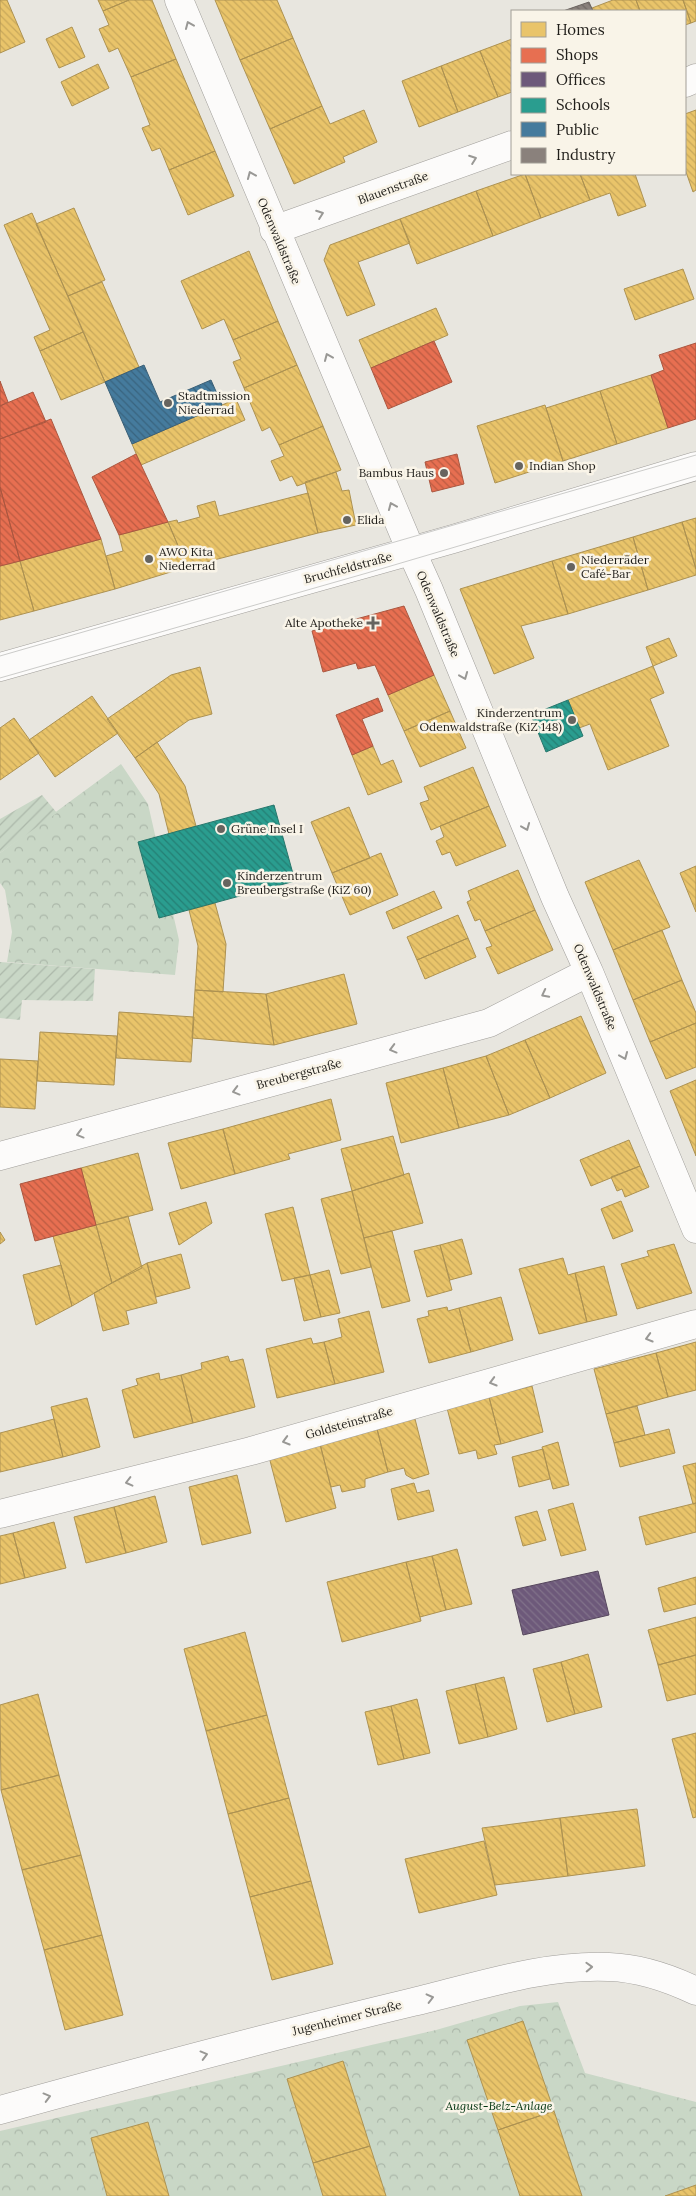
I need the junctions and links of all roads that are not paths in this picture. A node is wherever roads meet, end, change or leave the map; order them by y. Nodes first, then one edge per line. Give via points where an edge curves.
1 (179, 0) edge
2 (511, 145) edge
3 (274, 230) junction
4 (696, 466) edge
5 (411, 551) junction
6 (0, 667) edge
7 (589, 972) junction
8 (0, 1156) edge
9 (696, 1228) edge
10 (696, 1324) edge
11 (0, 1514) edge
12 (696, 1991) edge
13 (0, 2110) edge

3 -> 1 street, Odenwaldstraße
3 -> 2 street, Blauenstraße
5 -> 3 street, Odenwaldstraße
4 - 5 street, Bruchfeldstraße
5 - 6 street, Bruchfeldstraße
5 -> 7 street, Odenwaldstraße
7 -> 8 street, Breubergstraße via 489,1023
7 -> 9 street, Odenwaldstraße
10 -> 11 street, Goldsteinstraße via 251,1451
13 -> 12 street, Jugenheimer Straße via 345,2018 534,1973 609,1966 641,1971

